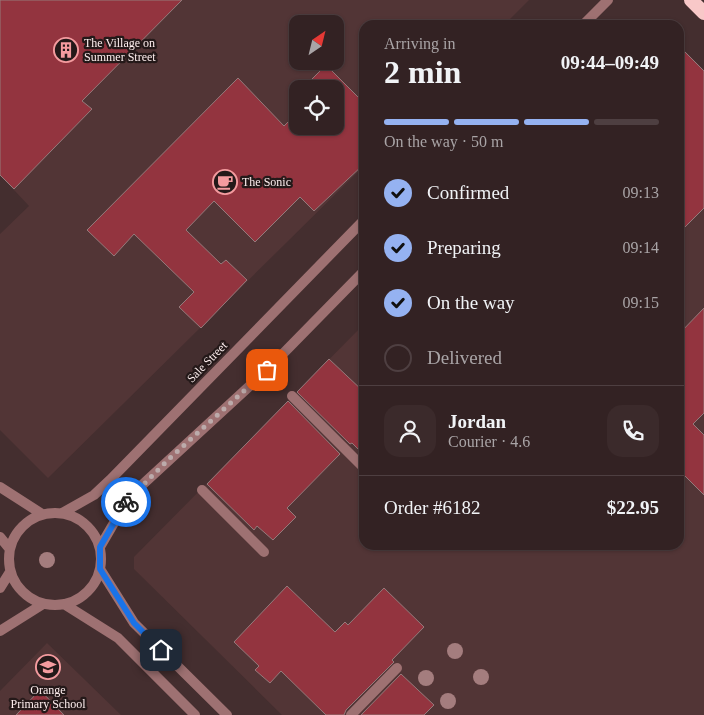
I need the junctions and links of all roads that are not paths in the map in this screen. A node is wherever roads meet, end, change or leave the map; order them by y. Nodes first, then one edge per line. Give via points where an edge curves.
1 (608, 0) edge
2 (691, 0) edge
3 (704, 13) edge
4 (588, 20) edge
5 (359, 225) edge
6 (359, 276) edge
7 (292, 396) dead end
8 (359, 463) edge
9 (0, 487) edge
10 (202, 490) dead end
11 (62, 513) junction
12 (42, 514) junction
13 (0, 537) edge
14 (100, 547) junction
15 (9, 548) junction
16 (264, 552) dead end
17 (100, 569) junction
18 (10, 572) junction
19 (0, 588) edge
20 (43, 604) junction
21 (64, 604) junction
22 (0, 631) edge
23 (397, 668) dead end
24 (194, 715) edge
25 (226, 715) edge
26 (351, 715) edge

1 - 4 street
2 - 3 highway
5 - 11 street, Sale Street via 110,480 94,495
6 - 14 street via 267,370 129,497
7 - 8 street
9 - 12 street
10 - 16 street
11 - 12 street
11 - 14 street via 86,524
12 - 15 street via 21,526
13 - 15 street
14 - 17 street
15 - 18 street
17 - 21 street via 87,592
17 - 25 street via 134,623
18 - 19 street
18 - 20 street via 17,586
20 - 21 street
20 - 22 street
21 - 24 street via 118,638
23 - 26 street

